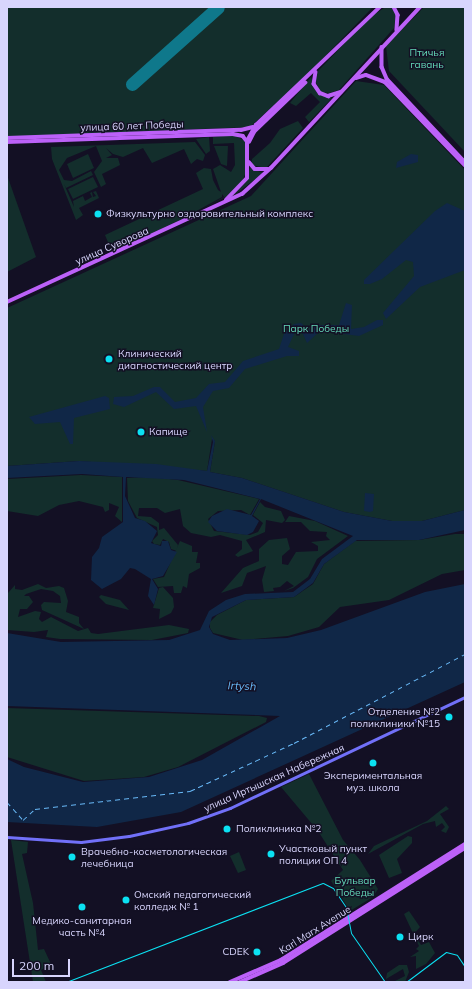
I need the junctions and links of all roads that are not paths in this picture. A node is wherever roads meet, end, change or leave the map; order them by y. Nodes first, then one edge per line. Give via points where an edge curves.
1 (380, 7) edge
2 (394, 7) edge
3 (420, 7) edge
4 (397, 30) junction
5 (382, 46) junction
6 (318, 67) junction
7 (355, 78) junction
8 (308, 79) junction
9 (344, 90) junction
10 (256, 125) junction
11 (216, 133) junction
12 (7, 138) edge
13 (56, 138) junction
14 (247, 141) junction
15 (7, 142) edge
16 (248, 146) junction
17 (248, 161) junction
18 (465, 162) edge
19 (465, 166) edge
20 (271, 168) junction
21 (222, 203) junction
22 (7, 302) edge
23 (465, 697) edge
24 (7, 837) edge
25 (465, 844) edge
26 (465, 848) edge
27 (230, 982) edge
28 (240, 982) edge

1 - 6 main road
2 - 4 main road via 398,15
3 - 4 main road, улица Суворова
4 - 5 main road, улица Суворова
5 - 7 main road, улица Суворова
5 - 18 main road via 382,67 390,84
6 - 8 main road
6 - 9 main road via 313,79 320,93 334,95
7 - 9 main road, улица Суворова
7 - 19 main road via 366,75 385,82
8 - 10 main road
8 - 16 main road via 299,91 254,132
9 - 20 main road, улица Суворова
10 - 11 main road, улица 60 лет Победы via 245,130
10 - 14 main road
11 - 13 main road, улица 60 лет Победы
11 - 14 main road, улица 60 лет Победы via 240,135
12 - 13 main road, улица 60 лет Победы
13 - 15 main road, улица 60 лет Победы
14 - 16 main road
16 - 17 main road
17 - 20 main road via 258,170
17 - 21 main road via 245,182
20 - 21 main road, улица Суворова via 242,194
21 - 22 main road, улица Суворова
23 - 24 main road, улица Иртышская Набережная via 247,800 188,823 91,841
25 - 27 main road, Karl Marx Avenue via 281,960
26 - 28 main road, Karl Marx Avenue via 282,964

